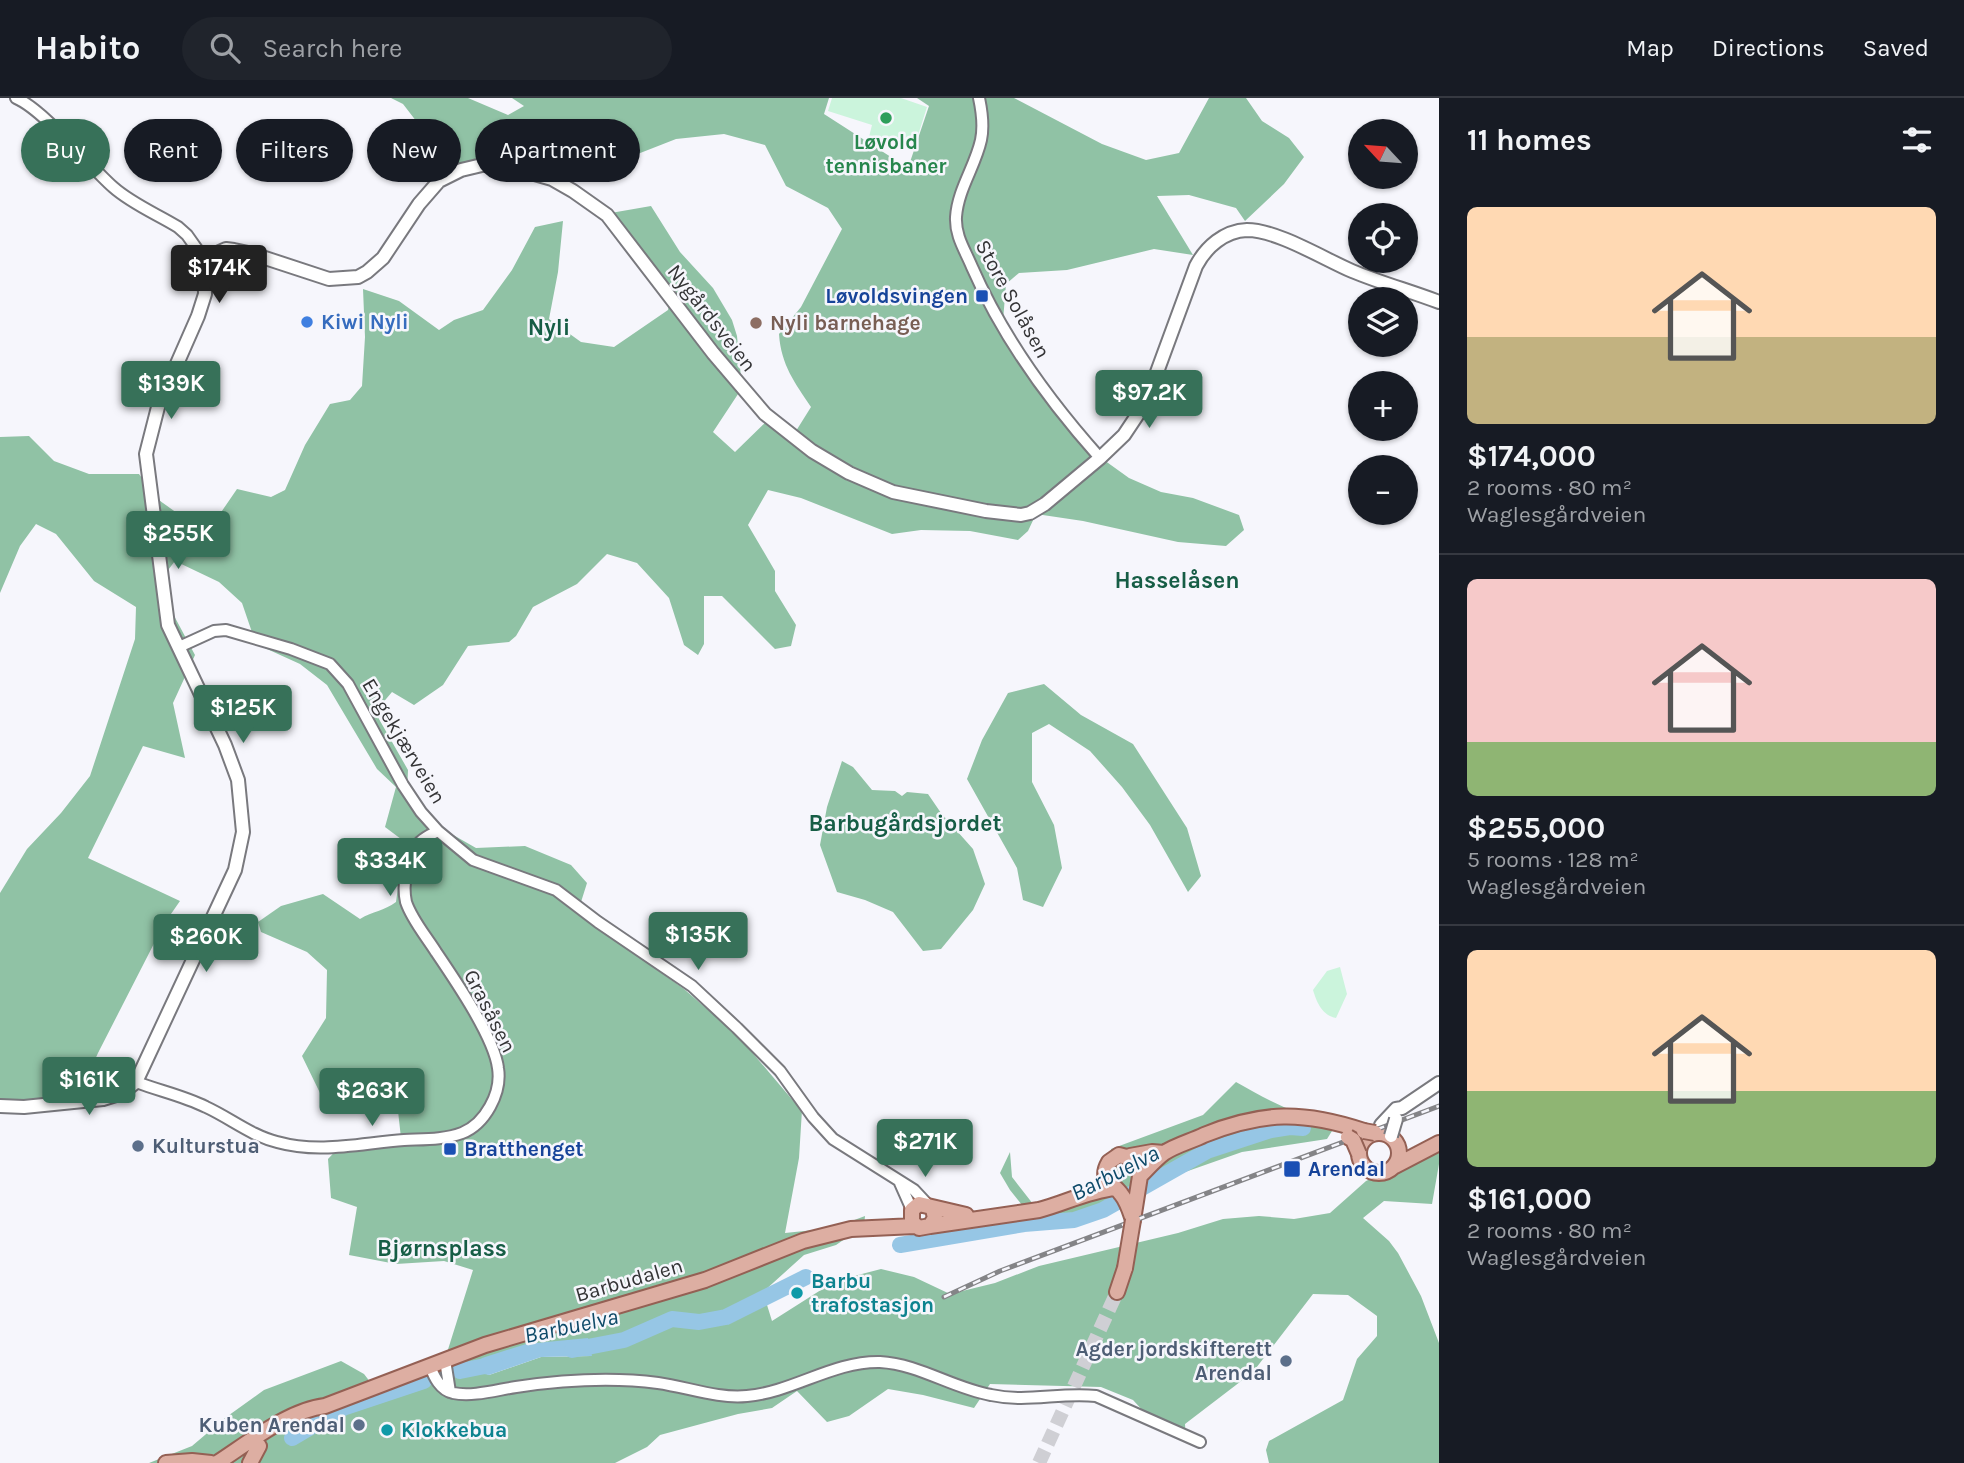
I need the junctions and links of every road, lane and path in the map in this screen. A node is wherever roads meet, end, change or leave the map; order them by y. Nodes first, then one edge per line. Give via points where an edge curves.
1 (16, 98) edge
2 (979, 98) edge
3 (204, 259) junction
4 (1439, 302) edge
5 (1100, 458) junction
6 (179, 648) junction
7 (438, 831) junction
8 (136, 1082) junction
9 (1439, 1083) edge
10 (0, 1106) edge
11 (1352, 1133) junction
12 (1384, 1134) junction
13 (1439, 1141) edge
14 (1164, 1153) junction
15 (1130, 1156) junction
16 (1360, 1158) junction
17 (1395, 1166) junction
18 (1106, 1167) junction
19 (1140, 1177) junction
20 (900, 1183) junction
21 (1116, 1189) junction
22 (1081, 1194) junction
23 (931, 1207) junction
24 (981, 1217) junction
25 (917, 1219) junction
26 (1133, 1220) junction
27 (1117, 1292) tunnel mouth
28 (444, 1360) junction
29 (430, 1366) junction
30 (450, 1392) junction
31 (326, 1406) junction
32 (1200, 1442) dead end
33 (259, 1446) junction
34 (166, 1463) edge
35 (211, 1463) edge
36 (217, 1463) edge
37 (233, 1463) edge
38 (250, 1463) edge

1 - 3 street via 116,190 178,227
2 - 5 street, Store Solåsen via 981,141 956,218 962,246 1026,365
3 - 5 main road, Nygårdsveien via 226,250 253,254 311,275 338,280 358,277 377,265 439,181 461,170 503,165 552,179 613,221 765,414 812,451 859,478 892,492 1021,515 1045,504
3 - 6 main road via 205,294 158,407 146,454 168,625
4 - 5 main road via 1265,233 1246,230 1223,237 1208,247 1196,265 1146,402 1124,435
6 - 7 street, Engekjærveien via 226,630 330,664 348,684 403,785
6 - 8 main road via 233,764 243,832 235,870
7 - 8 street, Grasåsen via 413,851 404,893 415,920 495,1054 499,1071 494,1098 472,1127 415,1141 299,1146 265,1138 203,1105
7 - 20 street, Engekjærveien via 472,860 556,890 692,986 780,1071 833,1139
8 - 10 main road via 103,1099
9 - 12 main road, bridge via 1399,1114
11 - 12 main road, bridge
11 - 14 main road via 1293,1116 1264,1117 1233,1124
11 - 16 main road, bridge
12 - 13 main road via 1414,1147
12 - 16 main road, bridge via 1362,1142
12 - 17 main road via 1400,1153
13 - 17 main road
14 - 15 main road
14 - 19 main road
15 - 18 main road via 1119,1155
15 - 19 main road via 1138,1163
16 - 17 main road via 1375,1173
18 - 21 main road via 1108,1182
18 - 22 main road, Barbudalen
19 - 21 main road via 1133,1187
19 - 26 main road
20 - 23 street, Engekjærveien
20 - 25 street
21 - 22 main road, Barbudalen
21 - 26 main road
22 - 24 main road, Barbudalen via 1039,1210
23 - 24 main road, Barbudalen
23 - 25 main road via 919,1204
23 - 25 main road via 935,1218
24 - 25 main road, Barbudalen
25 - 28 main road, Barbudalen via 893,1220 803,1241 705,1280 523,1332
26 - 27 main road, bridge
28 - 29 main road, Barbudalen
28 - 30 street
29 - 30 street
29 - 31 main road, Barbudalen
30 - 32 street via 618,1379 736,1397 852,1365 895,1363 1010,1399 1096,1396
31 - 33 main road, Barbudalen
31 - 36 main road, Barbudalen via 296,1415
33 - 37 main road, Barbudalen
33 - 38 main road
34 - 35 main road

